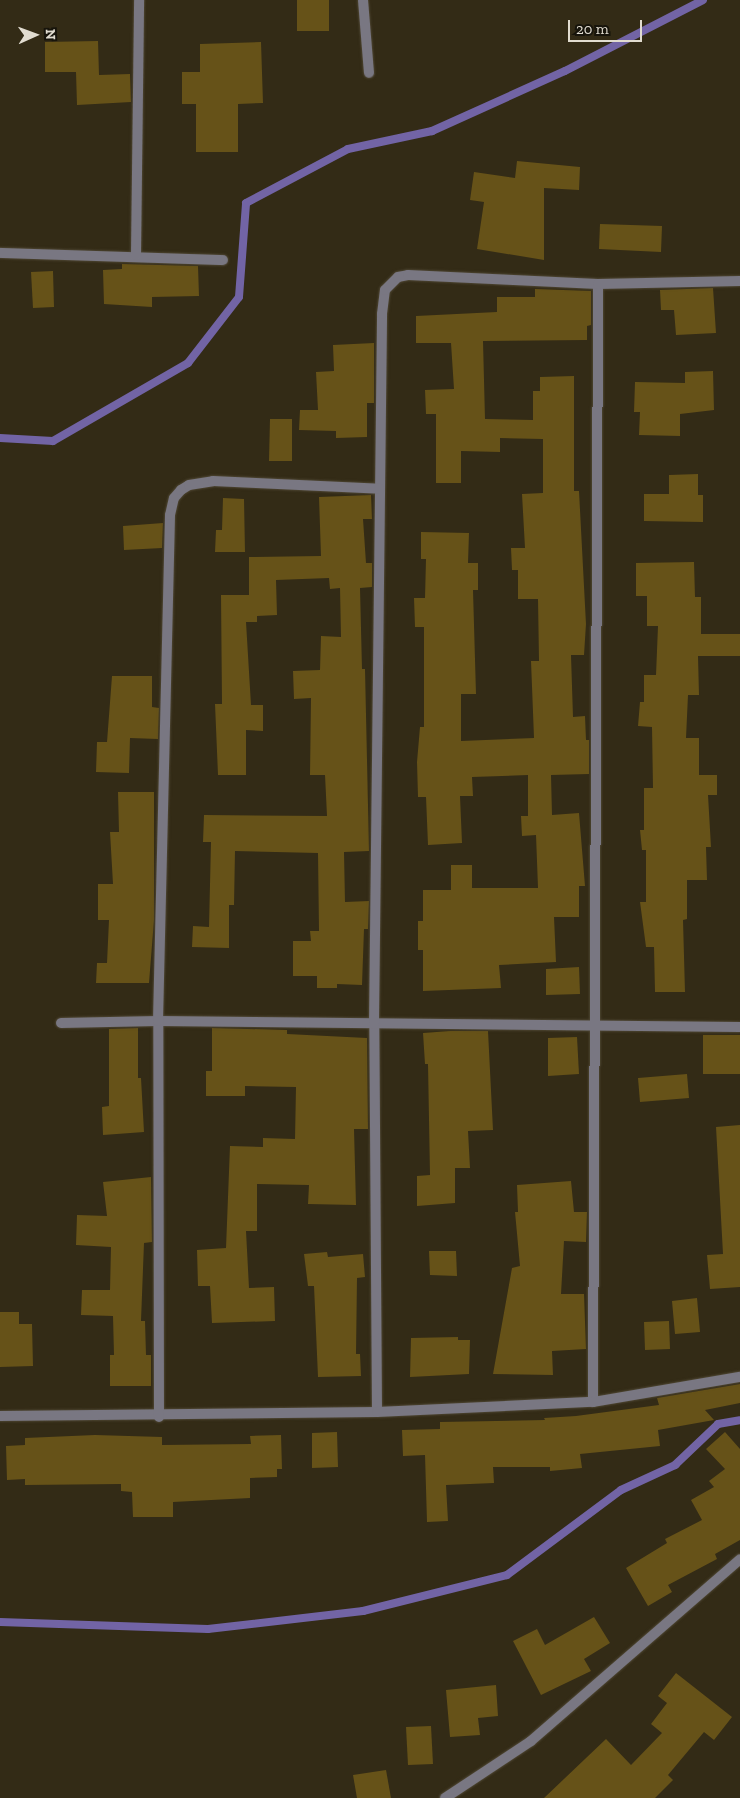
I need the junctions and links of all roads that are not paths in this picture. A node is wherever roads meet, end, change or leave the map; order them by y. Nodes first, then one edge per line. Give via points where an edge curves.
1 (139, 0) edge
2 (363, 0) edge
3 (369, 73) dead end
4 (0, 253) edge
5 (136, 256) junction
6 (223, 260) dead end
7 (740, 281) edge
8 (598, 284) junction
9 (380, 489) junction
10 (158, 1021) junction
11 (60, 1023) dead end
12 (374, 1024) junction
13 (596, 1025) junction
14 (740, 1027) edge
15 (740, 1377) edge
16 (593, 1402) junction
17 (377, 1412) junction
18 (0, 1416) edge
19 (159, 1416) junction
20 (740, 1559) edge
21 (445, 1798) edge

1 - 5 street
2 - 3 street
4 - 5 street
5 - 6 street
7 - 8 street
8 - 9 street via 408,275 391,282 385,290 382,314
8 - 13 street
9 - 10 street via 213,481 189,485 174,498 169,535
9 - 12 street
10 - 11 street
10 - 12 street
10 - 19 street
12 - 13 street
12 - 17 street
13 - 14 street
13 - 16 street
15 - 16 street
16 - 17 street
17 - 19 street
18 - 19 street
20 - 21 street via 532,1741

